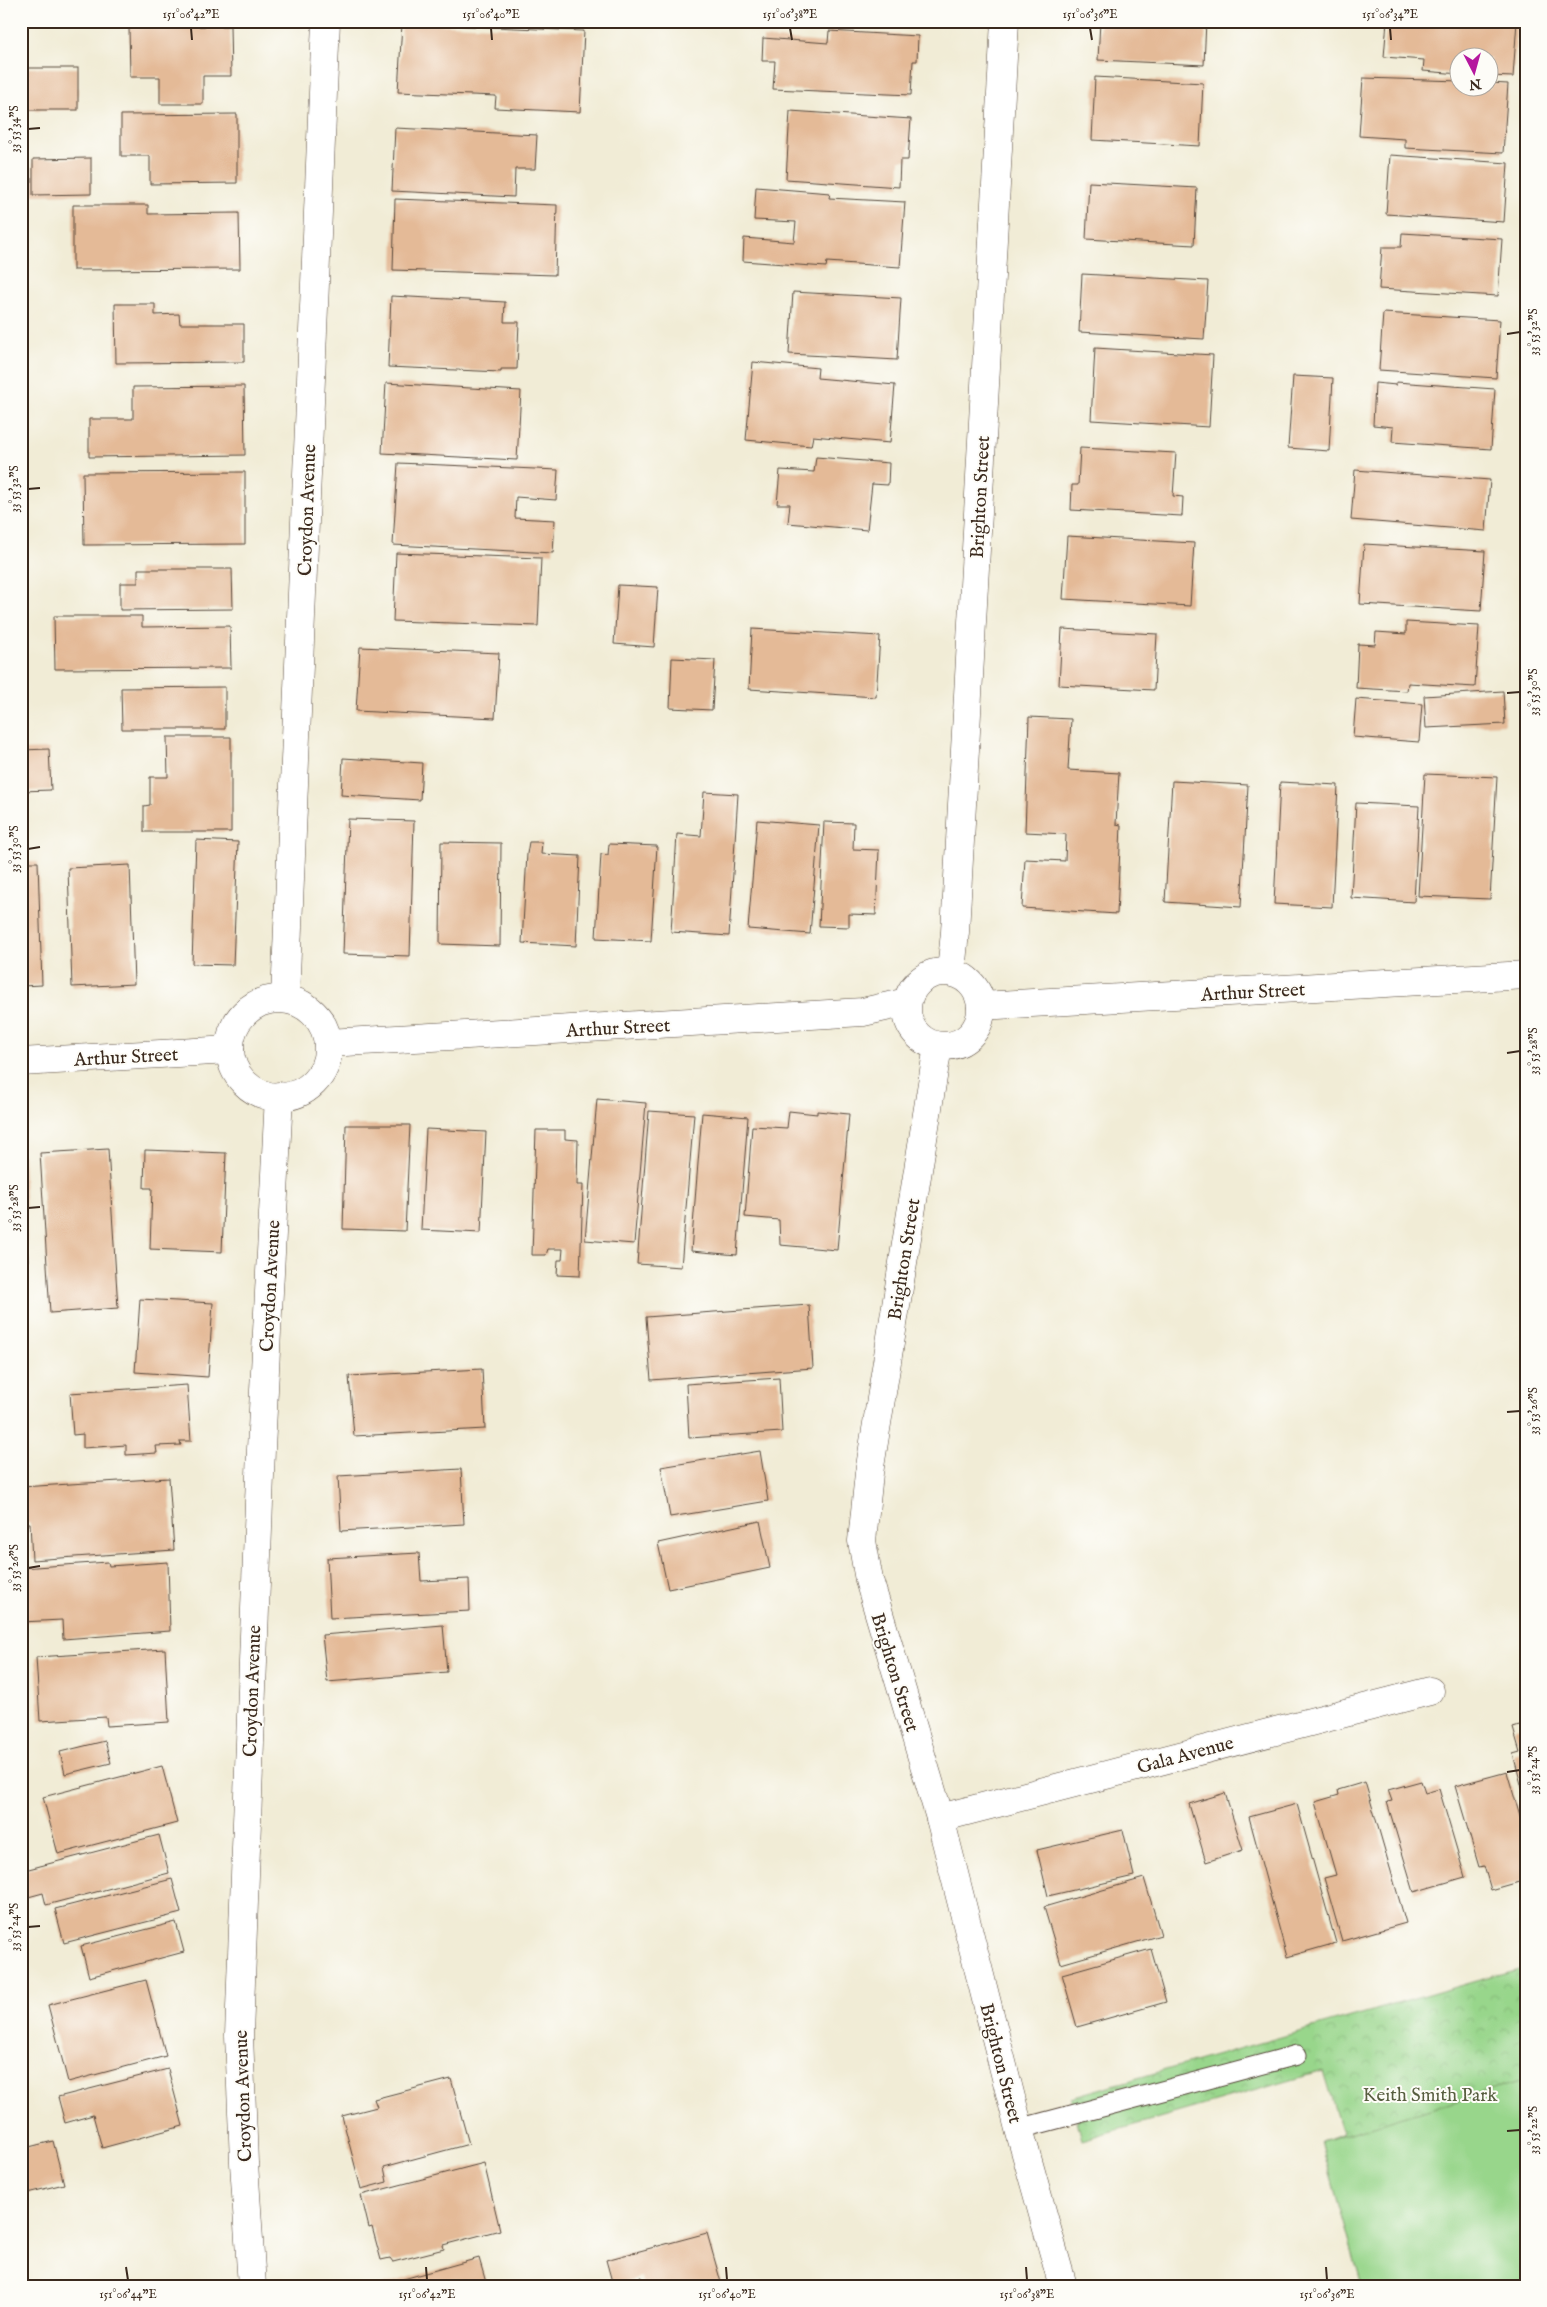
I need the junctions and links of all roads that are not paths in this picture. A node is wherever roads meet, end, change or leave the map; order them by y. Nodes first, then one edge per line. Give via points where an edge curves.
1 (326, 21) edge
2 (1005, 21) edge
3 (951, 972) junction
4 (1526, 975) edge
5 (285, 999) junction
6 (907, 1002) junction
7 (981, 1006) junction
8 (328, 1043) junction
9 (938, 1046) junction
10 (230, 1050) junction
11 (21, 1062) edge
12 (279, 1096) junction
13 (1430, 1690) dead end
14 (940, 1818) junction
15 (1298, 2055) dead end
16 (1019, 2129) junction
17 (252, 2286) edge
18 (1063, 2286) edge

1 - 5 street, Croydon Avenue
2 - 3 street, Brighton Street
3 - 6 street via 928,974 911,990
3 - 7 street via 972,984
4 - 7 street, Arthur Street
5 - 8 street via 309,1009 319,1018
5 - 10 street via 268,1000 252,1007 240,1018 232,1033
6 - 8 street, Arthur Street via 863,1012
6 - 9 street via 910,1026 917,1035
7 - 9 street via 977,1026 970,1035 950,1046
8 - 12 street via 320,1075 294,1094
9 - 14 street, Brighton Street via 869,1473 862,1541 869,1580
10 - 11 street, Arthur Street
10 - 12 street via 240,1077 264,1094
12 - 17 street, Croydon Avenue via 260,1468 239,2035
13 - 14 street, Gala Avenue
14 - 16 street, Brighton Street
15 - 16 lane
16 - 18 street, Brighton Street

